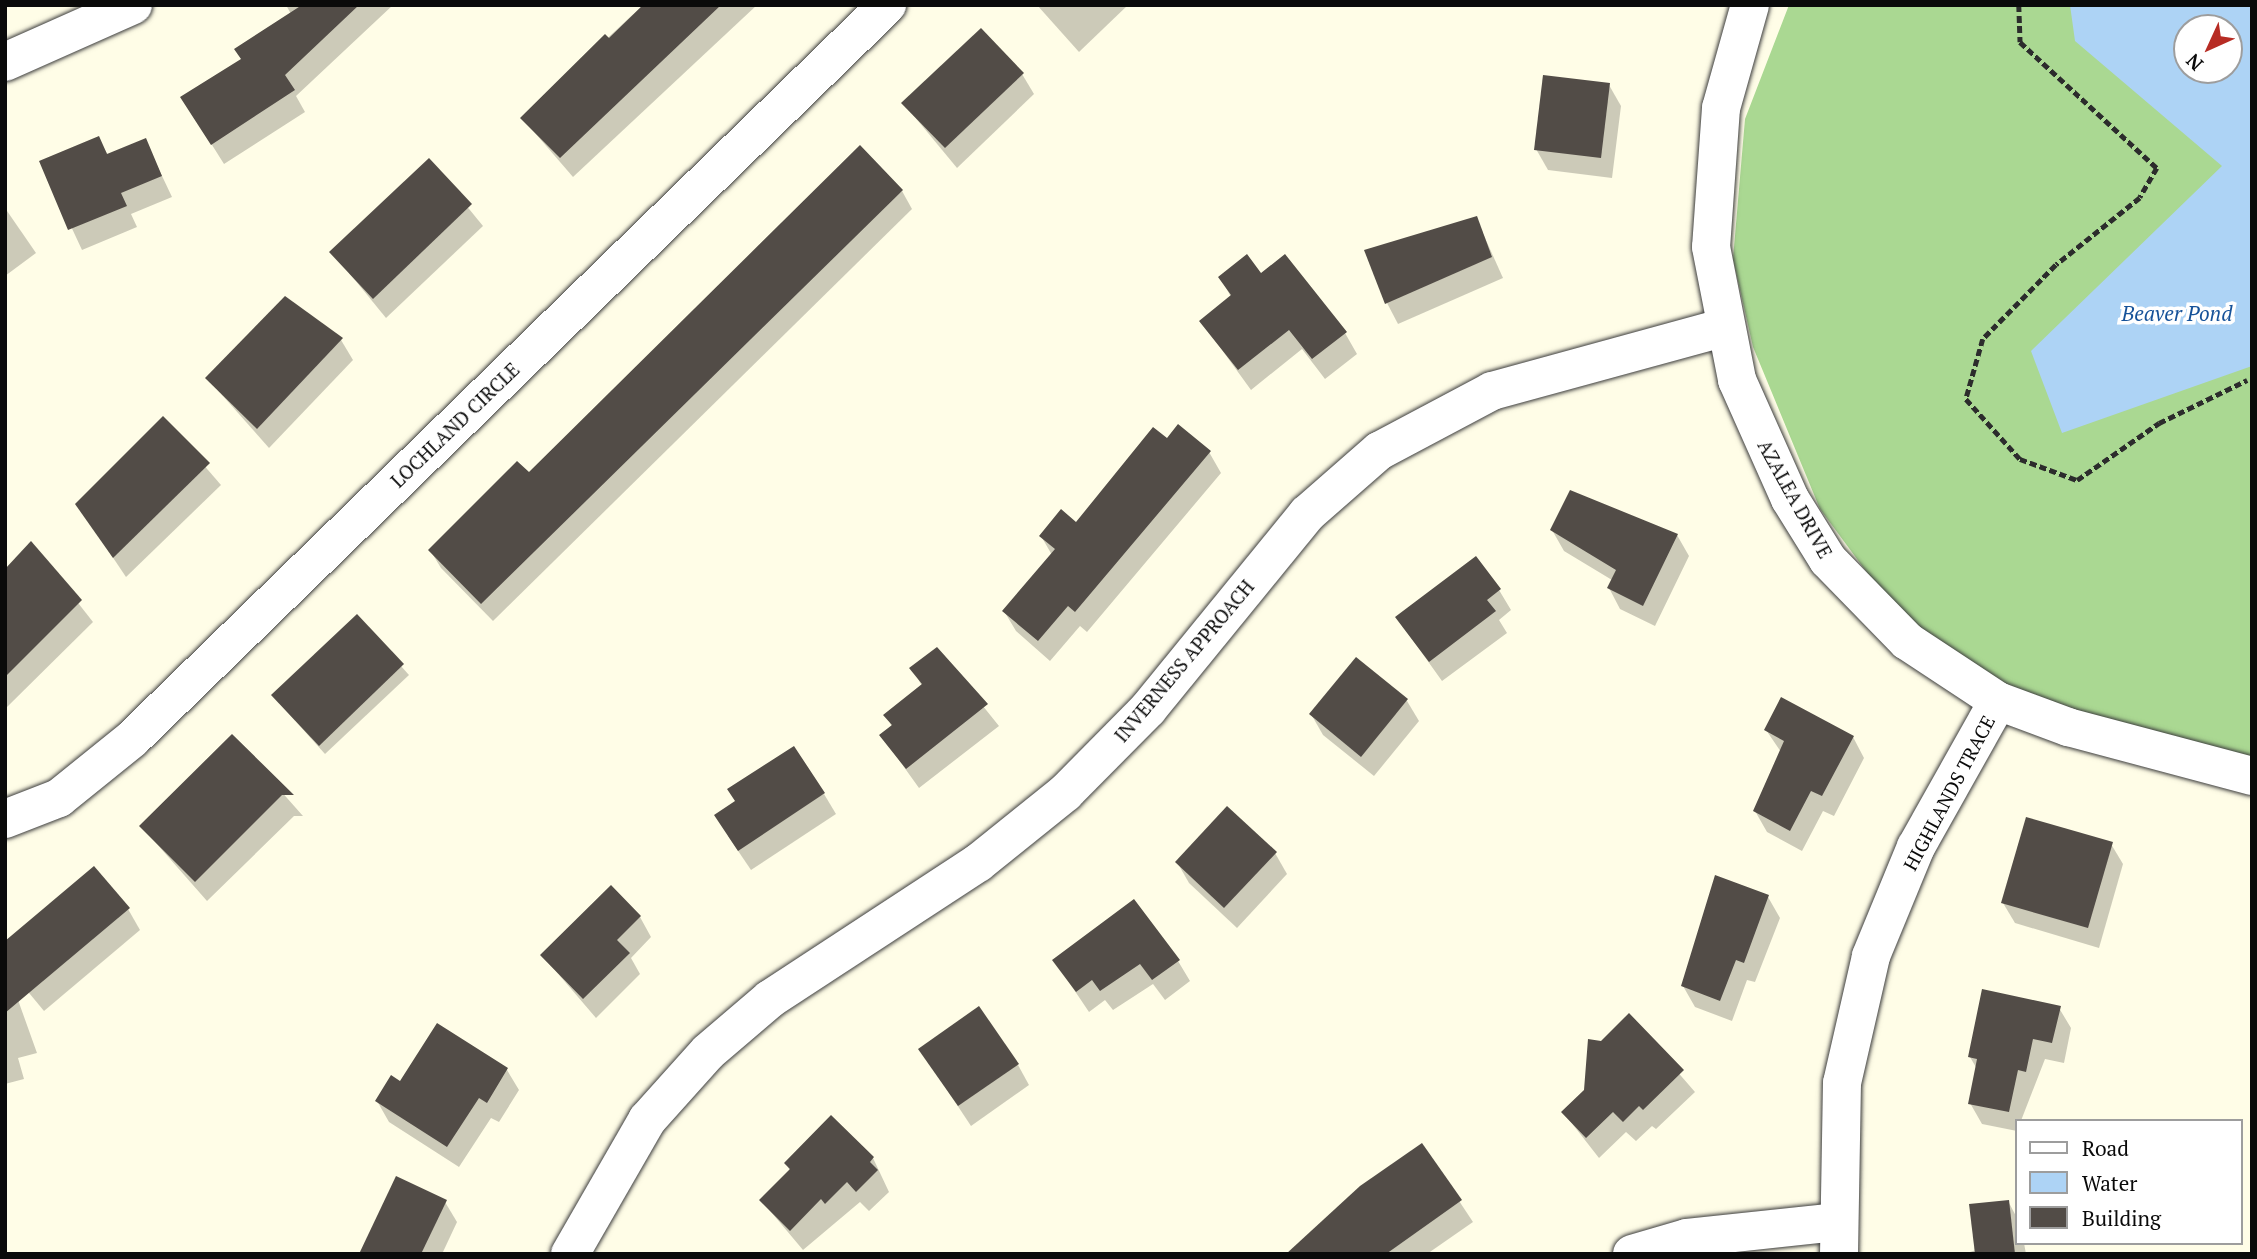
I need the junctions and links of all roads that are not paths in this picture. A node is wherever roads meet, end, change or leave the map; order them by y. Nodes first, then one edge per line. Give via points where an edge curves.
1 (133, 5) edge
2 (887, 5) edge
3 (1751, 5) edge
4 (5, 62) edge
5 (1723, 328) junction
6 (1998, 701) junction
7 (2252, 776) edge
8 (5, 819) edge
9 (1837, 1238) edge
10 (570, 1254) edge
11 (1632, 1254) edge

1 - 4 street
2 - 8 street, LOCHLAND CIRCLE via 132,739 59,798
3 - 5 street, AZALEA DRIVE via 1734,49 1712,183 1711,247
5 - 6 street, AZALEA DRIVE via 1755,429 1828,560 1907,641
5 - 10 street, INVERNESS APPROACH via 1492,391 1379,451 1307,514 1148,709 1065,793 978,863 771,999 708,1052 647,1120
6 - 7 street, AZALEA DRIVE via 2068,727
6 - 9 street, HIGHLANDS TRACE via 1916,846 1871,956 1842,1083
9 - 11 street via 1687,1238

